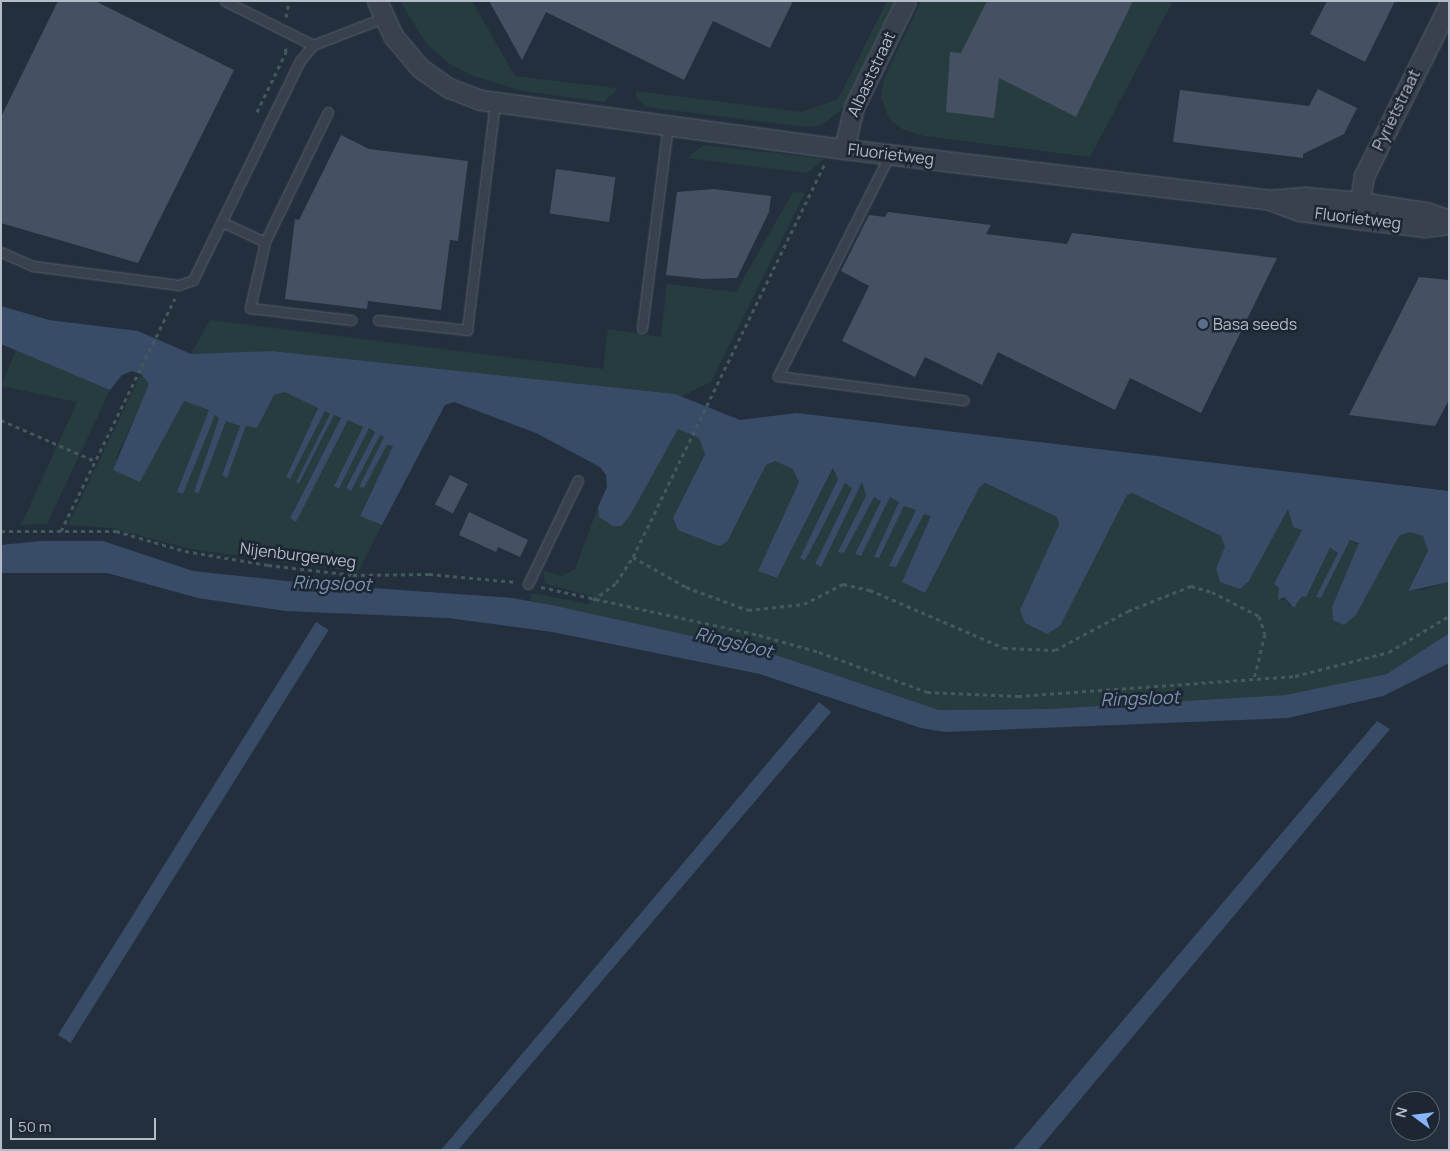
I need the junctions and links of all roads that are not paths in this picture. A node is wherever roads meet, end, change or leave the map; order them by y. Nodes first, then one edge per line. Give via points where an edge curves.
1 (225, 1) edge
2 (906, 1) edge
3 (1449, 5) edge
4 (380, 10) edge
5 (313, 45) junction
6 (495, 102) junction
7 (328, 112) dead end
8 (668, 126) junction
9 (838, 148) junction
10 (890, 154) junction
11 (1358, 211) junction
12 (222, 222) junction
13 (1449, 222) edge
14 (265, 242) junction
15 (1, 252) edge
16 (351, 320) dead end
17 (378, 320) dead end
18 (642, 328) dead end
19 (963, 400) dead end
20 (578, 480) dead end
21 (528, 584) road end

1 - 5 lane
2 - 9 street, Albaststraat via 850,115
3 - 11 street, Pyrietstraat via 1364,176
4 - 5 lane
4 - 6 street, Fluorietweg via 394,37 420,68 465,95
5 - 12 lane via 300,61
6 - 8 street, Fluorietweg
6 - 17 lane via 467,330
7 - 14 lane
8 - 9 street, Fluorietweg
8 - 18 lane
9 - 10 street, Fluorietweg
10 - 11 street, Fluorietweg via 1269,200 1300,211
10 - 19 lane via 778,376
11 - 13 street, Fluorietweg via 1424,227
12 - 14 lane
12 - 15 lane via 193,280 179,285 33,266
14 - 16 lane via 250,308
20 - 21 lane

